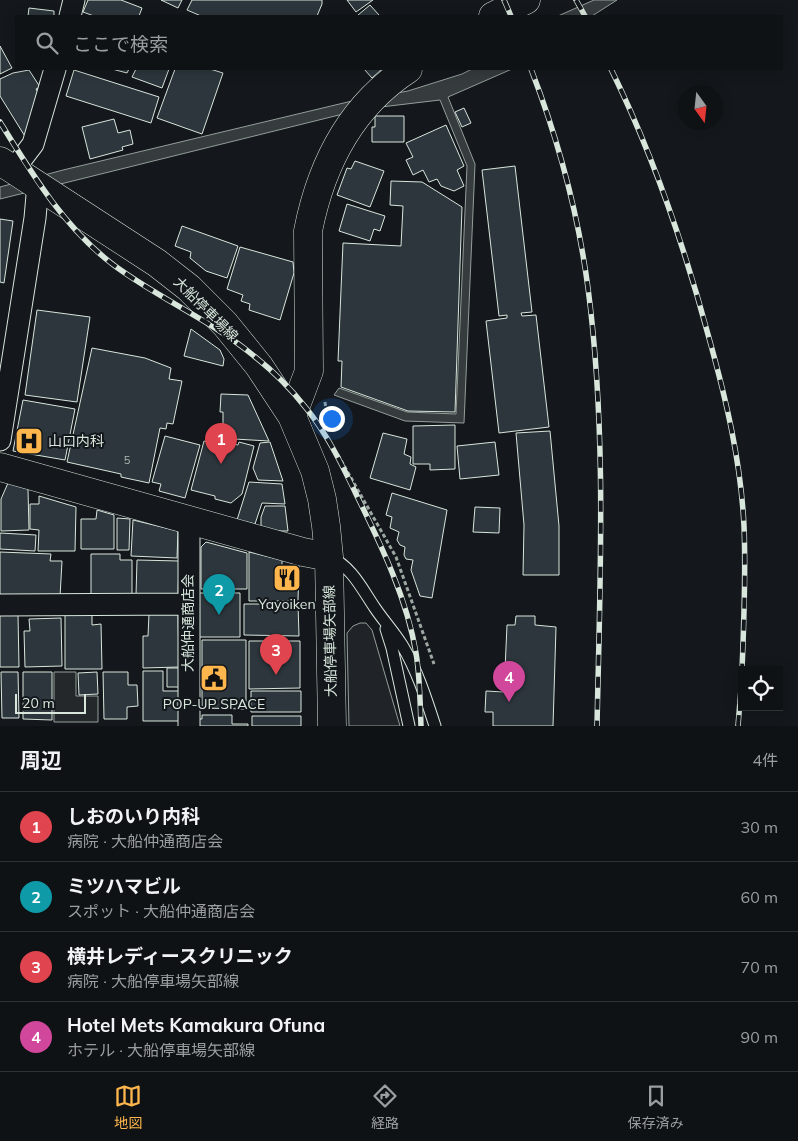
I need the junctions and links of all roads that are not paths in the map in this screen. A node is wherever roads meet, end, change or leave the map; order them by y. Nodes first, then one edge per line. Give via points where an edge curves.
1 (74, 0) edge
2 (526, 0) edge
3 (70, 15) edge
4 (495, 15) edge
5 (55, 70) edge
6 (406, 70) edge
7 (28, 180) edge
8 (292, 416) junction
9 (0, 440) edge
10 (0, 467) edge
11 (189, 520) junction
12 (329, 557) junction
13 (188, 604) junction
14 (0, 605) edge
15 (383, 620) junction
16 (189, 726) edge
17 (332, 726) edge
18 (409, 726) edge
19 (435, 726) edge

1 - 3 street
2 - 4 street
5 - 7 street via 33,144
6 - 8 street via 369,100 351,122 339,142 314,203 308,231 309,371
7 - 8 street, 大船停車場線 via 157,263 189,288 231,331
7 - 9 street via 35,218
8 - 12 street, 大船停車場線 via 315,471
10 - 11 street
11 - 12 street
11 - 13 street, 大船仲通商店会
12 - 15 lane via 341,562 351,572
12 - 17 street, 大船停車場矢部線
13 - 14 street
13 - 16 street, 大船仲通商店会
15 - 18 lane
15 - 19 lane via 402,644 422,687

